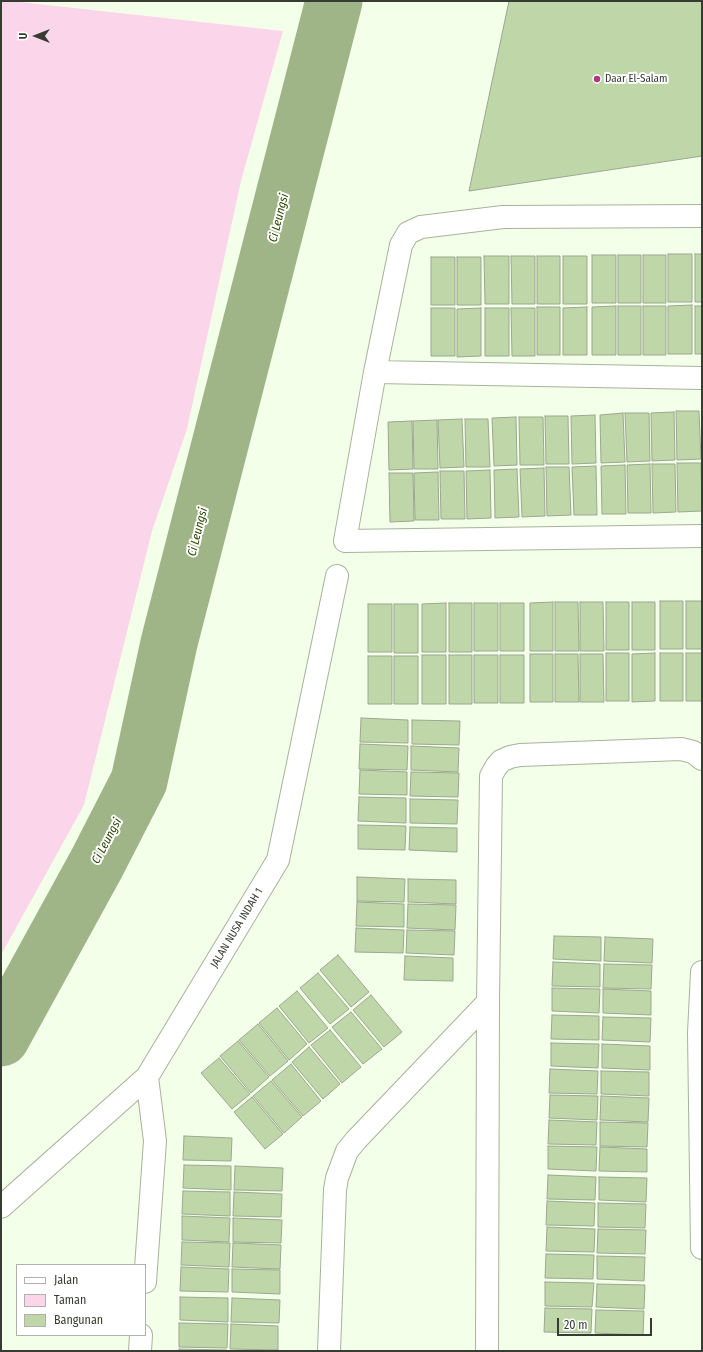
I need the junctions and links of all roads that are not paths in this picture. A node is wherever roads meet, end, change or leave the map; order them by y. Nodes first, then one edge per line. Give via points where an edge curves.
1 (702, 216) edge
2 (375, 372) junction
3 (702, 378) edge
4 (702, 536) edge
5 (337, 576) dead end
6 (702, 759) edge
7 (702, 972) edge
8 (488, 1002) junction
9 (701, 1033) edge
10 (147, 1077) junction
11 (1, 1207) edge
12 (702, 1248) edge
13 (146, 1268) edge
14 (141, 1336) edge
15 (140, 1351) edge
16 (329, 1351) edge
17 (487, 1351) edge

1 - 2 street via 503,217 420,227 408,233 401,245
2 - 3 street
2 - 4 street via 345,541
5 - 10 street, JALAN NUSA INDAH 1 via 278,860
6 - 8 street via 693,752 681,749 520,755 501,761 491,776
7 - 9 street
8 - 16 street via 347,1151 335,1190
8 - 17 street
9 - 12 street
10 - 11 street, JALAN NUSA INDAH 1
10 - 13 street via 155,1141
14 - 15 street

